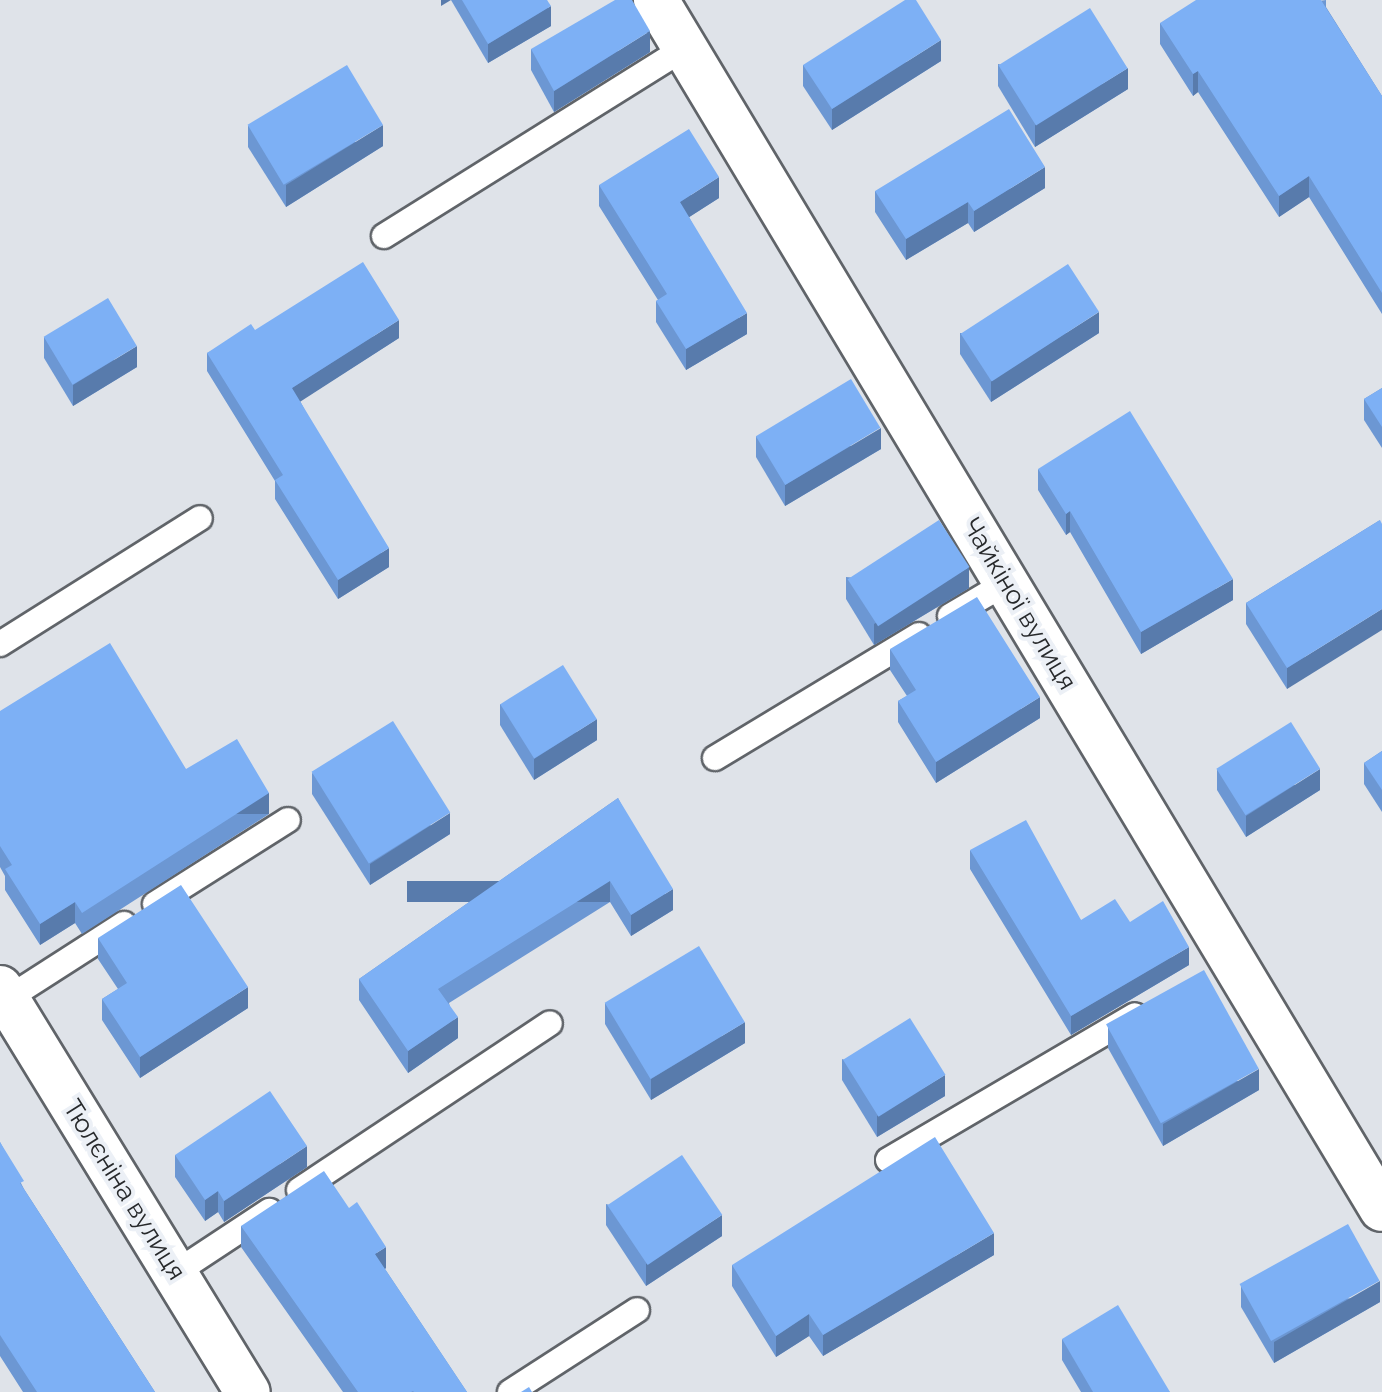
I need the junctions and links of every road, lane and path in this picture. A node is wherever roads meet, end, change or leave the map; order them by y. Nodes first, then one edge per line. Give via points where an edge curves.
1 (656, 0) edge
2 (685, 48) junction
3 (384, 236) dead end
4 (200, 518) dead end
5 (1006, 583) junction
6 (0, 644) edge
7 (715, 758) dead end
8 (288, 820) dead end
9 (3, 993) edge
10 (1163, 999) edge
11 (550, 1023) dead end
12 (888, 1160) dead end
13 (1382, 1209) edge
14 (175, 1273) junction
15 (637, 1310) dead end
16 (248, 1392) edge
17 (510, 1392) edge

1 - 2 street, Чайкіної вулиця
2 - 3 lane
2 - 5 street, Чайкіної вулиця
4 - 6 lane
5 - 7 lane
5 - 13 street, Чайкіної вулиця via 1218,966
8 - 9 lane
9 - 14 street, Тюлєніна вулиця
10 - 12 lane
11 - 14 lane
14 - 16 street, Тюлєніна вулиця
15 - 17 lane

